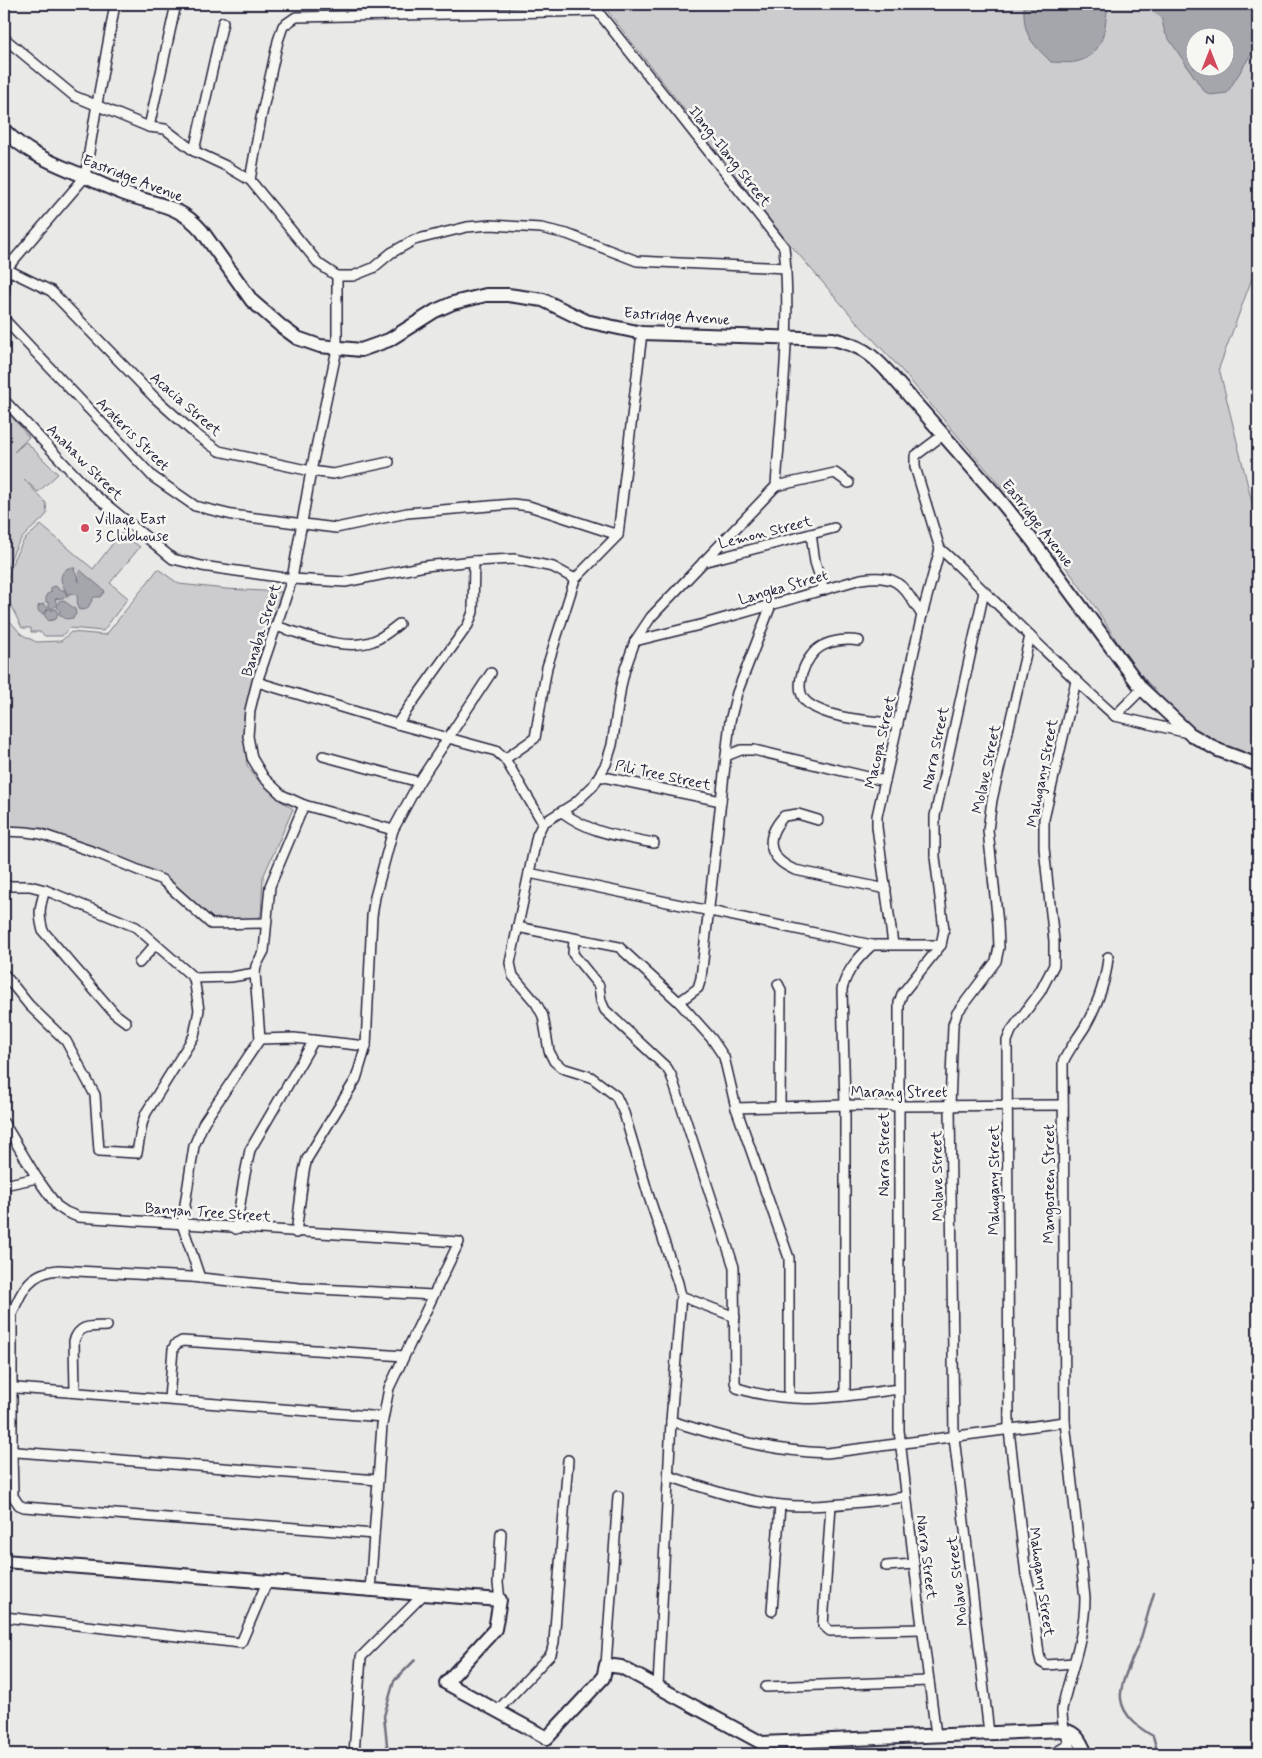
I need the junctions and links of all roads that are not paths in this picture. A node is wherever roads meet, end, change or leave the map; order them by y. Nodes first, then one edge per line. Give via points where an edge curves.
1 (115, 4) edge
2 (176, 4) edge
3 (596, 7) edge
4 (223, 22) dead end
5 (4, 38) edge
6 (97, 104) junction
7 (149, 127) junction
8 (4, 130) edge
9 (194, 151) junction
10 (86, 177) junction
11 (250, 180) junction
12 (5, 268) edge
13 (786, 268) junction
14 (337, 276) junction
15 (4, 296) edge
16 (4, 319) edge
17 (642, 333) junction
18 (785, 337) junction
19 (337, 349) junction
20 (4, 400) edge
21 (943, 435) junction
22 (389, 462) dead end
23 (312, 471) junction
24 (849, 483) dead end
25 (776, 486) junction
26 (302, 524) junction
27 (834, 528) dead end
28 (811, 534) junction
29 (618, 535) junction
30 (940, 549) junction
31 (474, 561) junction
32 (703, 562) junction
33 (292, 578) junction
34 (575, 579) junction
35 (824, 590) junction
36 (984, 592) junction
37 (770, 605) junction
38 (922, 615) junction
39 (399, 624) dead end
40 (275, 626) junction
41 (1030, 636) junction
42 (635, 641) junction
43 (859, 641) dead end
44 (491, 673) dead end
45 (1076, 681) junction
46 (257, 682) junction
47 (1142, 689) junction
48 (1115, 716) junction
49 (397, 724) junction
50 (898, 724) junction
51 (1190, 734) junction
52 (450, 737) junction
53 (323, 756) dead end
54 (726, 756) junction
55 (506, 759) junction
56 (1258, 765) edge
57 (599, 776) junction
58 (885, 781) junction
59 (419, 782) junction
60 (721, 801) junction
61 (304, 806) junction
62 (562, 812) junction
63 (818, 820) dead end
64 (543, 823) junction
65 (393, 830) junction
66 (4, 831) edge
67 (654, 843) dead end
68 (529, 873) junction
69 (4, 886) edge
70 (886, 889) junction
71 (45, 890) junction
72 (708, 910) junction
73 (266, 923) junction
74 (517, 927) junction
75 (574, 939) junction
76 (893, 944) junction
77 (156, 945) junction
78 (872, 945) junction
79 (941, 945) junction
80 (1108, 957) dead end
81 (139, 963) dead end
82 (255, 973) junction
83 (4, 974) edge
84 (194, 978) junction
85 (778, 984) dead end
86 (679, 1002) junction
87 (126, 1022) dead end
88 (260, 1039) junction
89 (314, 1040) junction
90 (366, 1046) junction
91 (844, 1105) junction
92 (1008, 1105) junction
93 (1063, 1105) junction
94 (780, 1106) junction
95 (898, 1106) junction
96 (950, 1106) junction
97 (736, 1108) junction
98 (4, 1123) edge
99 (37, 1178) junction
100 (4, 1185) edge
101 (182, 1224) junction
102 (236, 1229) junction
103 (296, 1233) junction
104 (200, 1278) junction
105 (434, 1295) junction
106 (681, 1296) junction
107 (735, 1317) junction
108 (107, 1326) dead end
109 (404, 1356) junction
110 (8, 1388) edge
111 (898, 1389) junction
112 (75, 1392) junction
113 (844, 1396) junction
114 (789, 1398) junction
115 (169, 1400) junction
116 (383, 1417) junction
117 (671, 1421) junction
118 (1065, 1422) junction
119 (1009, 1430) junction
120 (954, 1437) junction
121 (900, 1444) junction
122 (8, 1451) edge
123 (568, 1460) dead end
124 (669, 1476) junction
125 (378, 1480) junction
126 (618, 1496) dead end
127 (906, 1497) junction
128 (780, 1505) junction
129 (831, 1505) junction
130 (501, 1533) dead end
131 (374, 1534) junction
132 (4, 1561) edge
133 (914, 1564) junction
134 (886, 1566) dead end
135 (267, 1582) junction
136 (370, 1591) junction
137 (423, 1595) junction
138 (500, 1600) junction
139 (772, 1611) dead end
140 (4, 1617) edge
141 (922, 1629) junction
142 (1074, 1663) junction
143 (606, 1666) junction
144 (929, 1681) junction
145 (658, 1687) junction
146 (766, 1687) dead end
147 (498, 1710) junction
148 (1064, 1730) junction
149 (989, 1733) junction
150 (936, 1735) junction
151 (1070, 1744) junction
152 (354, 1754) edge
153 (1053, 1754) edge
154 (1073, 1754) edge
155 (1086, 1754) edge

1 - 6 street
2 - 7 street
3 - 11 street via 296,17 283,26 278,41
3 - 13 street, Ilang-Ilang Street via 784,247
4 - 9 street
5 - 6 street via 74,96
6 - 7 street
6 - 10 street
7 - 9 street via 165,129
8 - 10 street, Eastridge Avenue via 40,158
9 - 11 street
10 - 12 street
10 - 19 street, Eastridge Avenue via 124,194 176,209 195,222 252,301 267,315 297,338
11 - 14 street via 319,264
12 - 15 street
12 - 23 street, Acacia Street via 51,291 155,398 219,451
13 - 14 street via 637,261 567,234 542,228 490,225 414,240 373,268 353,276
13 - 18 street, Ilang-Ilang Street
14 - 19 street, Banaba Street
16 - 26 street, Arateris Street via 153,477 195,506 232,515
17 - 18 street, Eastridge Avenue
17 - 19 street, Eastridge Avenue via 586,321 542,300 486,294 435,310 388,340 360,350
17 - 29 street
18 - 21 street, Eastridge Avenue via 833,339 855,345 874,357
18 - 25 street, Ilang-Ilang Street
19 - 23 street, Banaba Street
20 - 33 street, Anahaw Street via 91,492 173,559
21 - 30 street via 914,460
21 - 47 street, Eastridge Avenue via 1026,532
22 - 23 street, Acacia Street via 333,474
23 - 26 street, Banaba Street
24 - 25 street via 835,473
25 - 32 street
26 - 29 street, Arateris Street via 336,528 407,513 513,504 529,506
26 - 33 street, Banaba Street
27 - 28 street, Lemon Street
28 - 32 street, Lemon Street
28 - 35 street
29 - 34 street
30 - 36 street
30 - 38 street, Macopa Street
31 - 33 street, Anahaw Street via 425,566 345,582
31 - 34 street, Anahaw Street via 514,559 553,568
31 - 49 street via 473,612 468,625
32 - 42 street via 652,617
33 - 40 street, Banaba Street
34 - 55 street via 547,667 535,738
35 - 37 street, Langka Street
35 - 38 street, Langka Street via 861,579 888,578 900,583
36 - 41 street
36 - 79 street, Narra Street via 935,816 935,857 944,930
37 - 42 street, Langka Street
37 - 54 street via 737,693
38 - 50 street, Macopa Street
39 - 40 street via 375,641 358,646
40 - 46 street, Banaba Street
41 - 45 street
41 - 96 street, Molave Street via 988,830 999,947 996,961 958,1013 953,1025
42 - 57 street via 621,686 612,744
43 - 50 street via 848,639 822,646 808,657 801,674 800,691 806,703 827,714
44 - 52 street
45 - 48 street
45 - 92 street, Mahogany Street via 1044,819 1054,966 1007,1041
46 - 49 street
46 - 61 street, Banaba Street via 248,736 252,758 264,778 282,795
47 - 48 street
47 - 51 street, Eastridge Avenue
48 - 51 street
49 - 52 street
50 - 58 street, Macopa Street
51 - 56 street, Eastridge Avenue via 1218,750
52 - 55 street via 496,751
52 - 59 street
53 - 59 street
54 - 58 street via 742,750 754,750
54 - 60 street
55 - 64 street
57 - 60 street, Pili Tree Street
57 - 62 street via 593,786
58 - 70 street, Macopa Street via 877,827
59 - 65 street
60 - 72 street
61 - 65 street, Banaba Street
61 - 73 street via 270,886
62 - 64 street
62 - 67 street via 600,832
63 - 70 street via 798,814 784,816 774,827 774,856 795,870
64 - 68 street via 537,835
65 - 90 street via 372,916
66 - 73 street via 41,834 162,880 211,924
68 - 72 street
68 - 74 street
69 - 71 street via 30,886
70 - 76 street, Macopa Street
71 - 77 street via 136,927
71 - 87 street via 39,910 43,931
72 - 78 street
72 - 86 street via 698,988
73 - 82 street via 264,951
74 - 75 street
74 - 106 street via 510,963 513,976 543,1016 548,1051 554,1061 562,1068 590,1078 616,1096
75 - 86 street via 619,947
75 - 107 street via 573,954 599,986 605,1010 668,1068 671,1075 734,1267
76 - 78 street
76 - 79 street
77 - 81 street
77 - 84 street
78 - 91 street via 845,976 842,989
79 - 95 street, Narra Street via 902,994 899,1003
80 - 93 street, Mangosteen Street via 1100,996 1063,1062
82 - 84 street
82 - 88 street
83 - 84 street via 66,1042 91,1087 95,1095 99,1151 137,1153 146,1114 194,1036 199,1010
85 - 94 street via 781,990
86 - 97 street via 724,1057
88 - 89 street
88 - 101 street via 204,1122 194,1146
89 - 90 street
89 - 102 street via 250,1150
90 - 103 street via 356,1079 308,1159
91 - 94 street, Marang Street
91 - 95 street, Marang Street
91 - 113 street
92 - 93 street, Marang Street
92 - 96 street, Marang Street
92 - 119 street, Mahogany Street
93 - 118 street, Mangosteen Street
94 - 97 street, Marang Street
95 - 96 street, Marang Street
95 - 111 street, Narra Street
96 - 120 street, Molave Street
97 - 114 street via 789,1258
98 - 99 street, Banyan Tree Street
99 - 100 street
99 - 101 street, Banyan Tree Street via 57,1206 78,1217
101 - 102 street, Banyan Tree Street
101 - 104 street
102 - 103 street, Banyan Tree Street
103 - 105 street, Banyan Tree Street via 459,1242
104 - 105 street via 300,1288
104 - 110 street via 58,1270 40,1274 23,1291 12,1314
105 - 109 street
106 - 107 street
106 - 117 street
107 - 114 street via 737,1388
108 - 112 street via 86,1327 77,1333 74,1341
109 - 115 street via 182,1341 173,1349
109 - 116 street via 388,1388
110 - 112 street
110 - 122 street
111 - 113 street
111 - 121 street, Narra Street
112 - 115 street
113 - 114 street via 811,1400
115 - 116 street
116 - 125 street
117 - 121 street via 734,1441 796,1452 827,1453
117 - 124 street
118 - 119 street
118 - 142 street, Mangosteen Street via 1086,1598
119 - 120 street
119 - 142 street, Mahogany Street via 1026,1575 1041,1662 1046,1665
120 - 121 street
120 - 149 street, Molave Street
121 - 127 street, Narra Street
122 - 125 street
122 - 131 street via 13,1496 18,1505 24,1507
123 - 147 street via 551,1654
124 - 128 street via 730,1497
124 - 145 street
125 - 131 street
126 - 143 street
127 - 129 street
127 - 133 street, Narra Street
128 - 129 street
128 - 139 street
129 - 141 street via 823,1625 830,1631
130 - 138 street
131 - 136 street
132 - 135 street
133 - 134 street
133 - 141 street, Narra Street
135 - 136 street
135 - 140 street via 241,1642
136 - 137 street
137 - 138 street
137 - 152 street via 362,1657
138 - 147 street via 495,1630 446,1683
141 - 144 street, Narra Street
142 - 148 street, Mangosteen Street via 1062,1709
143 - 145 street via 621,1667
143 - 147 street via 603,1678 547,1738
144 - 146 street
144 - 150 street, Narra Street
145 - 150 street via 762,1743
148 - 149 street
148 - 151 street
148 - 155 street via 1075,1734
149 - 150 street
151 - 153 street
151 - 154 street

